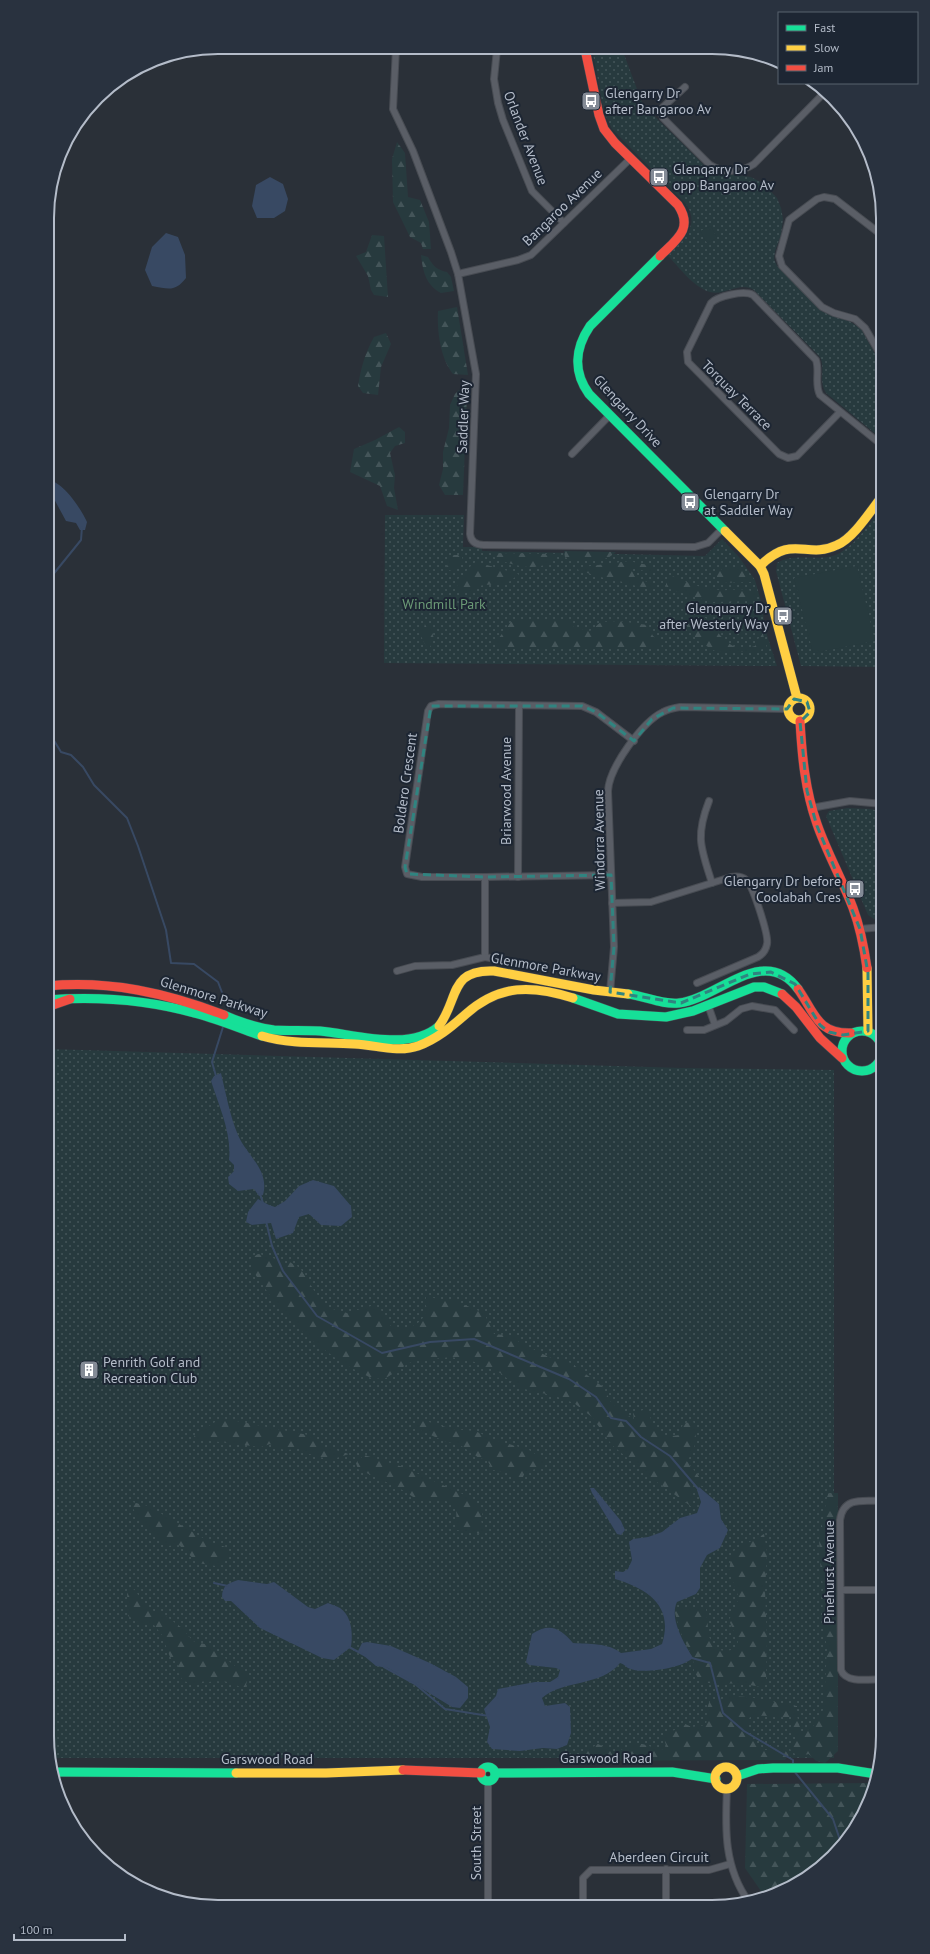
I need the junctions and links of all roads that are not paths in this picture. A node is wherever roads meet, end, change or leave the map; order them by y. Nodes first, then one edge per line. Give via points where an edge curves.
1 (396, 54) edge
2 (496, 54) edge
3 (586, 54) edge
4 (685, 87) dead end
5 (821, 96) edge
6 (631, 158) junction
7 (564, 224) junction
8 (876, 231) edge
9 (458, 274) junction
10 (876, 341) edge
11 (840, 412) junction
12 (610, 415) junction
13 (876, 440) edge
14 (572, 454) dead end
15 (876, 504) edge
16 (724, 528) junction
17 (760, 566) junction
18 (797, 698) junction
19 (518, 705) junction
20 (788, 709) junction
21 (800, 721) junction
22 (634, 741) junction
23 (709, 801) dead end
24 (876, 803) edge
25 (811, 808) junction
26 (611, 875) junction
27 (485, 877) junction
28 (518, 877) junction
29 (712, 883) junction
30 (612, 903) junction
31 (876, 928) edge
32 (860, 929) junction
33 (485, 957) junction
34 (537, 967) dead end
35 (397, 971) dead end
36 (697, 983) dead end
37 (561, 984) junction
38 (54, 986) edge
39 (610, 992) junction
40 (559, 995) junction
41 (70, 999) junction
42 (54, 1000) edge
43 (54, 1005) edge
44 (708, 1005) junction
45 (213, 1015) junction
46 (236, 1024) junction
47 (715, 1025) junction
48 (687, 1030) dead end
49 (794, 1030) dead end
50 (868, 1031) junction
51 (851, 1033) junction
52 (876, 1035) edge
53 (842, 1058) junction
54 (876, 1063) edge
55 (872, 1068) junction
56 (876, 1068) edge
57 (876, 1501) edge
58 (841, 1590) junction
59 (876, 1590) edge
60 (876, 1679) edge
61 (58, 1773) edge
62 (481, 1773) junction
63 (495, 1773) junction
64 (871, 1773) edge
65 (737, 1776) junction
66 (716, 1779) junction
67 (488, 1781) junction
68 (727, 1789) junction
69 (730, 1864) junction
70 (666, 1869) junction
71 (746, 1896) edge
72 (488, 1900) edge
73 (583, 1900) edge
74 (666, 1900) edge

1 - 9 street, Saddler Way via 393,109 413,152
2 - 7 street, Orlander Avenue via 494,79 503,120 532,191
3 - 6 main road, Glengarry Drive via 602,124 610,138
4 - 5 street via 663,107 663,118 710,166 736,171 754,164
6 - 7 street, Bangaroo Avenue
6 - 12 main road, Glengarry Drive via 680,208 685,224 679,237 590,326 580,345 577,364 582,384
7 - 9 street, Bangaroo Avenue via 531,255
8 - 10 street via 835,199 824,197 817,199 789,220 779,256 782,266 820,305 831,312 858,321
9 - 16 street, Saddler Way via 476,379 470,534 474,542 484,545 695,547 708,543
11 - 11 street, Torquay Terrace via 818,392 816,360 753,295 740,292 717,298 711,303 688,350 688,362 779,454 788,458 799,454
11 - 13 street, Torquay Terrace
12 - 14 street
12 - 16 main road, Glengarry Drive
15 - 17 main road via 841,543 825,550 777,551
16 - 17 main road, Glengarry Drive
17 - 18 main road, Glengarry Drive via 770,588
18 - 20 main road via 789,703
18 - 21 main road via 804,699 810,708 809,715
19 - 22 street, Boldero Crescent via 571,705 589,708
19 - 27 street, Boldero Crescent via 439,704 430,706 428,711 405,870 410,875 422,877
19 - 28 street, Briarwood Avenue
20 - 21 main road via 790,716
20 - 22 street, Windorra Avenue via 673,708 652,719
21 - 25 main road via 803,768
22 - 26 street, Windorra Avenue via 616,766 609,782
23 - 29 street via 702,820 700,838
24 - 25 street via 845,801
25 - 32 main road
26 - 28 street, Boldero Crescent
26 - 30 street, Windorra Avenue
27 - 28 street, Boldero Crescent
27 - 33 street
29 - 30 street via 651,902
29 - 36 street via 736,876 748,882 767,937 767,945 758,957
30 - 39 street, Windorra Avenue via 614,953
31 - 32 street
32 - 50 main road via 868,973
33 - 34 street
33 - 35 street via 450,966 415,966
37 - 39 main road, Glenmore Parkway
37 - 40 main road
37 - 46 main road, Glenmore Parkway via 490,970 473,972 456,987 444,1018 437,1027 426,1034 412,1037 380,1039 320,1031 272,1030
38 - 45 main road, Glenmore Parkway via 112,985 162,994
39 - 51 main road, Glenmore Parkway via 681,1003 694,1000 750,974 759,971 771,972 784,976 795,984 820,1025 826,1030 837,1035
40 - 44 main road, Glenmore Parkway via 612,1012 657,1018 681,1014
40 - 46 main road, Glenmore Parkway via 523,988 500,993 482,1002 452,1029 439,1037 426,1044 407,1048 297,1043 276,1039
41 - 42 main road, Glenmore Parkway
41 - 43 main road
41 - 45 main road, Glenmore Parkway via 132,1002
44 - 47 street
44 - 53 main road, Glenmore Parkway via 748,988 777,991 789,999 819,1037
45 - 46 main road, Glenmore Parkway
47 - 48 street via 701,1030
47 - 49 street via 726,1021 741,1009 752,1006 775,1010
50 - 51 main road
50 - 52 main road
51 - 53 main road via 842,1046
53 - 55 main road via 854,1069 865,1071
54 - 55 main road
55 - 56 main road
57 - 58 street, Pinehurst Avenue via 856,1501 842,1511
58 - 59 street
58 - 60 street, Pinehurst Avenue via 841,1667 845,1676 852,1679
61 - 62 main road, Garswood Road via 326,1773 344,1770 430,1770
62 - 63 main road via 488,1767
62 - 67 main road via 483,1779
63 - 66 main road, Garswood Road via 672,1772
63 - 67 main road via 493,1779
64 - 65 main road via 838,1768 773,1768 758,1769
65 - 66 main road via 728,1767 719,1770
65 - 68 main road via 734,1785
66 - 68 main road via 719,1786
67 - 72 street, South Street
68 - 69 street, Aberdeen Circuit via 726,1841
69 - 70 street, Aberdeen Circuit via 715,1869
69 - 71 street, Aberdeen Circuit
70 - 73 street, Aberdeen Circuit via 586,1871
70 - 74 street

